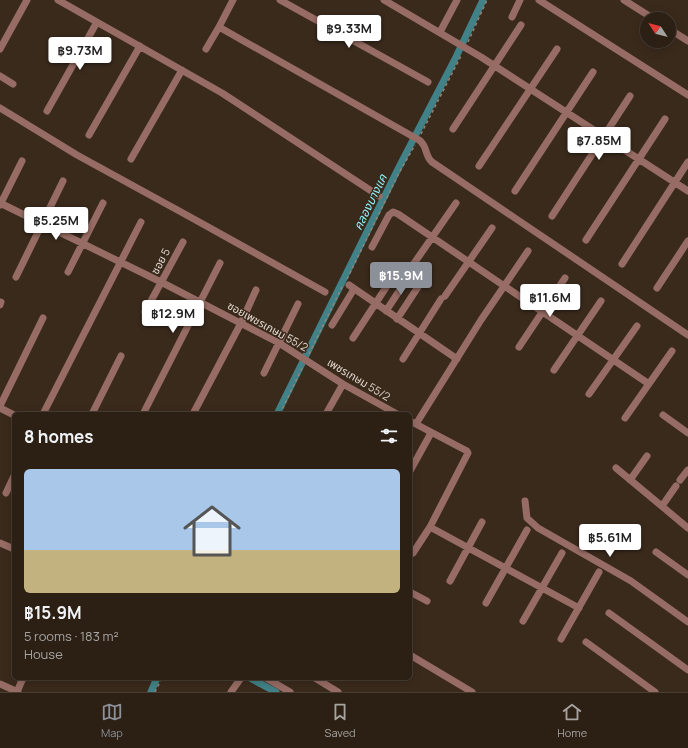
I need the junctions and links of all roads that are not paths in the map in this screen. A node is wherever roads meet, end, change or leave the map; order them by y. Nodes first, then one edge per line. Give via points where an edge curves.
1 (27, 0) edge
2 (58, 0) edge
3 (233, 0) edge
4 (280, 0) edge
5 (384, 0) edge
6 (456, 0) edge
7 (520, 0) edge
8 (539, 0) edge
9 (624, 0) edge
10 (643, 12) edge
11 (512, 17) dead end
12 (97, 22) junction
13 (521, 25) dead end
14 (219, 27) junction
15 (440, 32) junction
16 (676, 33) edge
17 (688, 41) edge
18 (140, 46) junction
19 (557, 48) dead end
20 (0, 49) edge
21 (206, 49) dead end
22 (495, 65) junction
23 (182, 70) junction
24 (593, 72) dead end
25 (0, 76) edge
26 (428, 82) dead end
27 (13, 84) dead end
28 (531, 89) junction
29 (688, 95) edge
30 (630, 96) dead end
31 (0, 108) edge
32 (47, 111) dead end
33 (567, 112) junction
34 (665, 119) dead end
35 (453, 129) dead end
36 (89, 135) dead end
37 (604, 136) junction
38 (131, 159) dead end
39 (639, 159) junction
40 (22, 161) dead end
41 (688, 162) edge
42 (479, 166) dead end
43 (63, 182) dead end
44 (675, 182) junction
45 (515, 191) dead end
46 (688, 191) edge
47 (379, 196) dead end
48 (103, 203) dead end
49 (456, 203) dead end
50 (0, 204) edge
51 (552, 216) dead end
52 (141, 222) dead end
53 (42, 223) junction
54 (492, 228) dead end
55 (433, 237) junction
56 (586, 240) dead end
57 (688, 241) edge
58 (183, 242) dead end
59 (82, 243) junction
60 (372, 247) dead end
61 (528, 251) dead end
62 (121, 262) junction
63 (469, 262) junction
64 (220, 263) dead end
65 (622, 264) dead end
66 (398, 269) dead end
67 (68, 272) dead end
68 (16, 277) dead end
69 (565, 278) dead end
70 (161, 282) junction
71 (420, 284) dead end
72 (505, 286) junction
73 (657, 288) dead end
74 (256, 290) dead end
75 (325, 292) dead end
76 (601, 301) dead end
77 (200, 302) junction
78 (298, 304) dead end
79 (375, 304) junction
80 (386, 311) junction
81 (145, 312) dead end
82 (542, 312) junction
83 (43, 318) dead end
84 (397, 319) junction
85 (241, 323) junction
86 (332, 324) dead end
87 (636, 326) dead end
88 (419, 333) junction
89 (578, 335) junction
90 (688, 335) edge
91 (353, 338) dead end
92 (279, 343) junction
93 (518, 346) dead end
94 (672, 351) dead end
95 (121, 356) dead end
96 (403, 359) dead end
97 (457, 359) junction
98 (613, 359) junction
99 (308, 361) joint
100 (554, 370) dead end
101 (264, 373) dead end
102 (343, 384) junction
103 (649, 384) junction
104 (589, 394) dead end
105 (0, 407) edge
106 (385, 411) edge
107 (44, 412) edge
108 (93, 412) edge
109 (144, 412) edge
110 (194, 412) edge
111 (327, 412) edge
112 (12, 414) edge
113 (663, 414) dead end
114 (625, 418) dead end
115 (413, 423) edge
116 (431, 433) junction
117 (688, 433) edge
118 (647, 456) dead end
119 (412, 467) edge
120 (616, 468) dead end
121 (688, 470) edge
122 (12, 480) edge
123 (630, 480) junction
124 (6, 493) dead end
125 (526, 501) dead end
126 (662, 506) junction
127 (482, 522) dead end
128 (430, 527) junction
129 (688, 528) edge
130 (527, 530) dead end
131 (0, 543) edge
132 (12, 547) edge
133 (468, 547) junction
134 (656, 552) dead end
135 (413, 553) dead end
136 (562, 553) dead end
137 (505, 568) junction
138 (599, 572) dead end
139 (688, 575) edge
140 (450, 581) dead end
141 (542, 588) junction
142 (412, 593) edge
143 (427, 601) dead end
144 (486, 603) dead end
145 (578, 608) junction
146 (609, 613) dead end
147 (524, 621) dead end
148 (688, 622) edge
149 (561, 639) dead end
150 (586, 642) dead end
151 (412, 656) edge
152 (688, 670) edge
153 (22, 680) edge
154 (240, 680) edge
155 (272, 680) edge
156 (318, 680) edge
157 (0, 684) edge
158 (18, 692) edge
159 (231, 692) edge
160 (290, 692) edge
161 (338, 692) edge
162 (472, 692) edge
163 (655, 692) edge

1 - 20 street
2 - 12 street
3 - 14 street
4 - 26 street
5 - 15 street
6 - 15 street
7 - 11 street
8 - 29 street
9 - 10 street
12 - 18 street
12 - 32 street
13 - 22 street
14 - 21 street
14 - 90 street via 418,139 423,143 426,155 432,162
15 - 22 street
16 - 17 street
18 - 23 street
18 - 36 street
19 - 28 street
22 - 28 street
22 - 35 street
23 - 38 street
23 - 47 street via 222,93
24 - 33 street
25 - 27 street
28 - 33 street
28 - 42 street
30 - 37 street
31 - 75 street via 77,155
33 - 37 street
33 - 45 street
34 - 39 street
37 - 39 street
37 - 51 street
39 - 44 street
39 - 56 street
40 - 50 street
41 - 44 street
43 - 53 street
44 - 46 street
44 - 65 street
48 - 59 street
49 - 55 street
50 - 53 street, ซอยเพชรเกษม 55/2
52 - 62 street
53 - 59 street, ซอยเพชรเกษม 55/2
53 - 68 street
54 - 63 street
55 - 60 street via 393,212
55 - 63 street
55 - 80 street
57 - 73 street
58 - 70 street, ซอย 5
59 - 62 street, ซอยเพชรเกษม 55/2
59 - 67 street
61 - 72 street
62 - 70 street, ซอยเพชรเกษม 55/2
62 - 107 street
63 - 72 street
63 - 88 street
64 - 77 street
66 - 79 street
69 - 82 street
70 - 77 street, ซอยเพชรเกษม 55/2
70 - 81 street, ซอย 5
71 - 84 street
72 - 82 street
72 - 97 street
74 - 85 street
76 - 89 street
77 - 85 street, ซอยเพชรเกษม 55/2
77 - 109 street
78 - 92 street
79 - 80 street
79 - 86 street via 348,286
79 - 91 street
80 - 84 street
82 - 89 street
82 - 93 street
83 - 105 street
84 - 88 street
85 - 92 street, ซอยเพชรเกษม 55/2
85 - 110 street
87 - 98 street
88 - 96 street
88 - 97 street
89 - 98 street
89 - 100 street
92 - 99 street, ซอยเพชรเกษม 55/2
92 - 101 street
94 - 103 street
95 - 108 street
97 - 115 street
98 - 103 street
98 - 104 street
99 - 102 street, เพชรเกษม 55/2
102 - 106 street, เพชรเกษม 55/2
102 - 111 street
103 - 114 street
105 - 112 street
113 - 117 street
115 - 116 street
116 - 119 street
116 - 128 street via 468,453
118 - 123 street
120 - 123 street
121 - 126 street
122 - 124 street
123 - 126 street
125 - 148 street via 527,518 538,528 631,581
126 - 129 street
127 - 133 street
128 - 133 street
128 - 135 street
130 - 137 street
131 - 132 street
133 - 137 street
133 - 140 street
134 - 139 street
136 - 141 street
137 - 141 street
137 - 144 street
138 - 145 street
141 - 145 street
141 - 147 street
142 - 143 street
145 - 149 street
146 - 152 street
150 - 163 street
151 - 162 street
153 - 158 street
154 - 159 street
155 - 160 street
156 - 161 street
157 - 158 street

